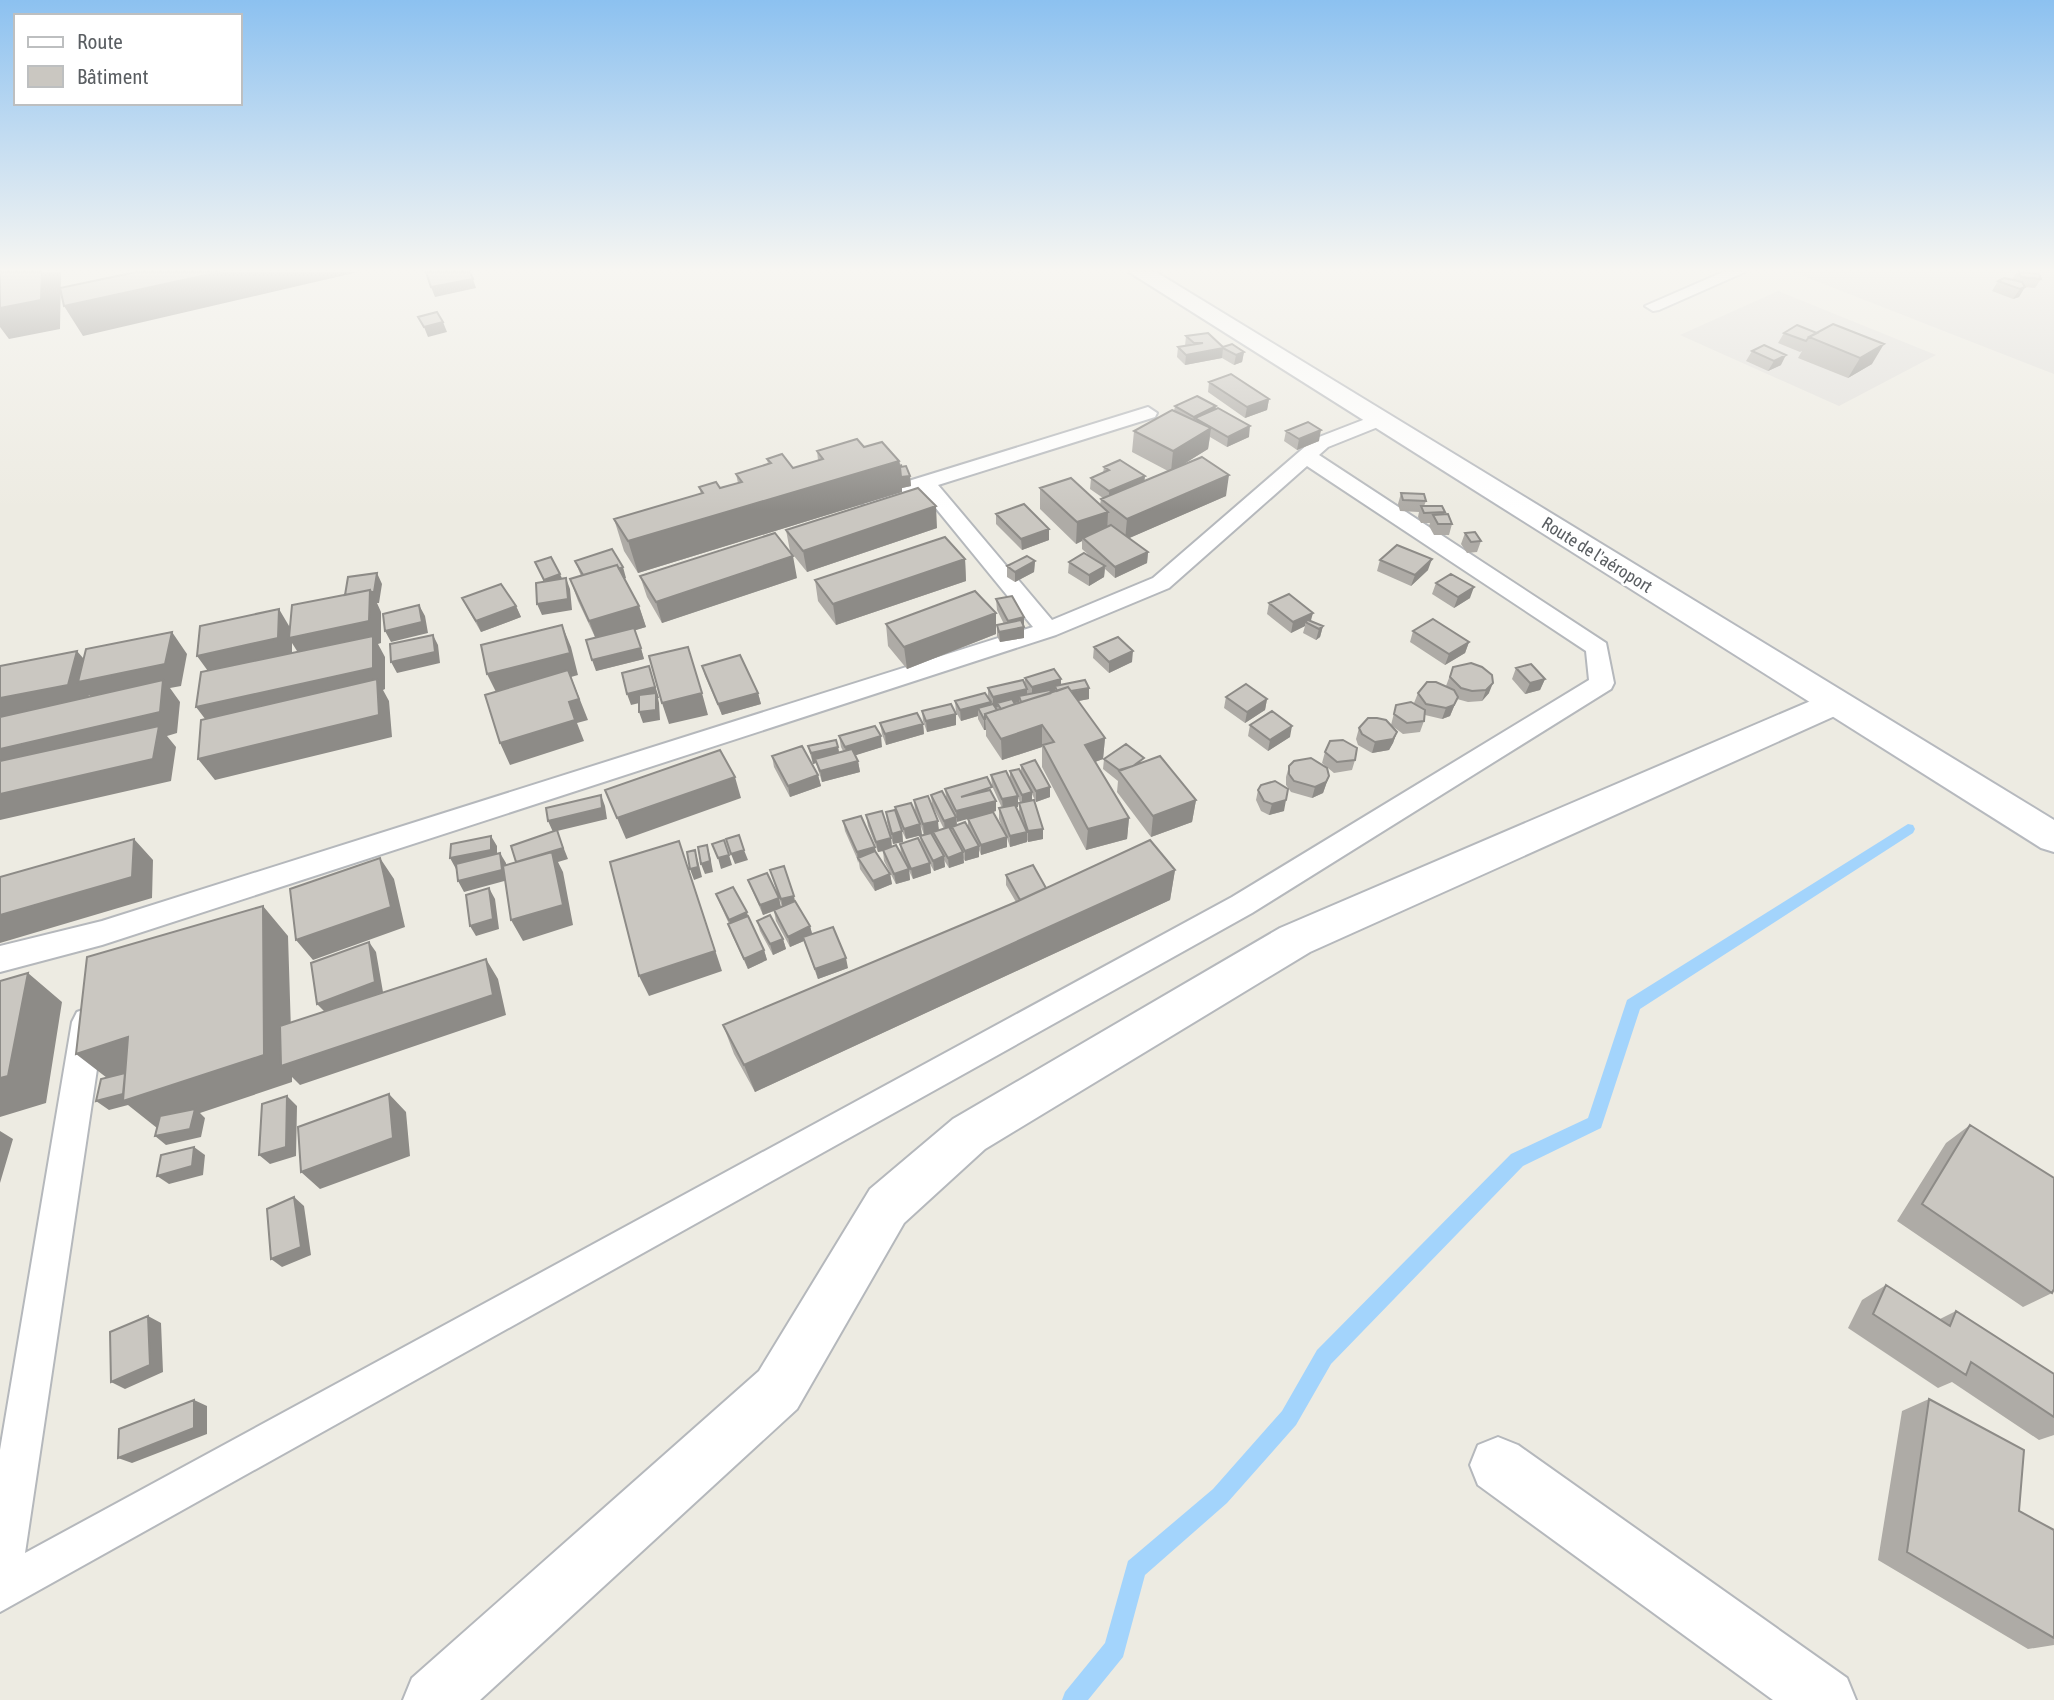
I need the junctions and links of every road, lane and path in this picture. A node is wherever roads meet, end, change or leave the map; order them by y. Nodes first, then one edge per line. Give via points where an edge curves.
1 (1264, 351) edge
2 (1149, 413) dead end
3 (1381, 419) junction
4 (1306, 456) junction
5 (925, 482) junction
6 (846, 506) edge
7 (1048, 630) junction
8 (1834, 703) junction
9 (2054, 838) edge
10 (102, 933) junction
11 (0, 960) edge
12 (1499, 1465) dead end
13 (0, 1577) edge
14 (0, 1590) edge
15 (434, 1700) edge
16 (1825, 1700) edge

1 - 3 street, Route de l'aéroport
2 - 5 lane
3 - 4 lane via 1321,443
3 - 8 street, Route de l'aéroport
4 - 7 lane via 1161,583
4 - 14 lane via 1598,648 1602,683 1242,905
5 - 6 lane
5 - 7 lane
7 - 10 lane
8 - 9 street, Route de l'aéroport
8 - 15 street via 1295,940 969,1134 887,1206 778,1390
10 - 11 lane
10 - 13 lane
12 - 16 street

